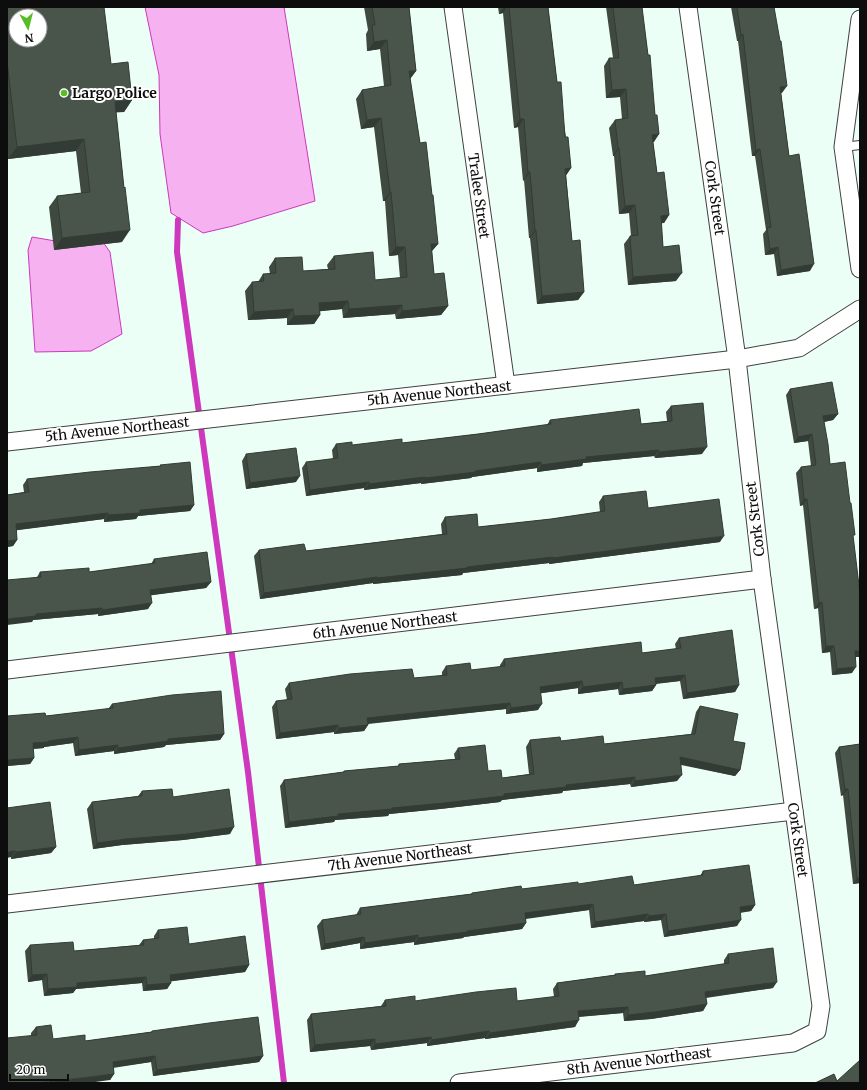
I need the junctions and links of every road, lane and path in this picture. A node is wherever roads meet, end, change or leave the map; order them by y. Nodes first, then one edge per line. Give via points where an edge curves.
1 (453, 7) edge
2 (688, 7) edge
3 (860, 19) edge
4 (860, 145) edge
5 (843, 147) junction
6 (860, 269) edge
7 (860, 310) edge
8 (737, 359) junction
9 (506, 385) junction
10 (7, 442) edge
11 (762, 580) junction
12 (7, 670) edge
13 (794, 811) junction
14 (7, 904) edge
15 (817, 1031) joint
16 (459, 1083) edge

1 - 9 street, Tralee Street
2 - 8 street, Cork Street
3 - 5 street
4 - 5 lane
5 - 6 street
7 - 8 street, 5th Avenue Northeast via 799,348
8 - 9 street, 5th Avenue Northeast
8 - 11 street, Cork Street
9 - 10 street, 5th Avenue Northeast
11 - 12 street, 6th Avenue Northeast
11 - 13 street, Cork Street
13 - 14 street, 7th Avenue Northeast
13 - 15 street, Cork Street via 821,1006
15 - 16 street, 8th Avenue Northeast via 793,1043

